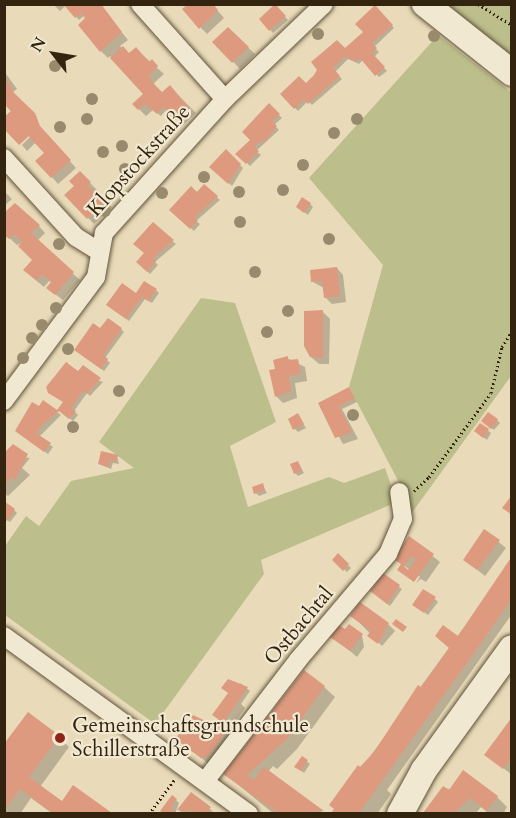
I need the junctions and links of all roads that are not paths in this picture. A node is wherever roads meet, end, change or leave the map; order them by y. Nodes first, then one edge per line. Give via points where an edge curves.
1 (140, 4) edge
2 (324, 4) edge
3 (424, 4) edge
4 (512, 73) edge
5 (225, 99) junction
6 (4, 158) edge
7 (98, 251) junction
8 (4, 401) edge
9 (400, 497) road end
10 (7, 642) edge
11 (512, 648) edge
12 (424, 770) junction
13 (206, 780) junction
14 (249, 813) edge
15 (385, 813) edge
16 (400, 813) edge

1 - 5 street
2 - 5 street, Klopstockstraße
3 - 4 main road
5 - 7 street, Klopstockstraße via 104,233
6 - 7 street via 76,237
7 - 8 street, Klopstockstraße via 96,276
9 - 13 street, Ostbachtal via 403,519 388,554 298,660
10 - 13 street
11 - 12 main road
12 - 15 main road
12 - 16 main road
13 - 14 street

